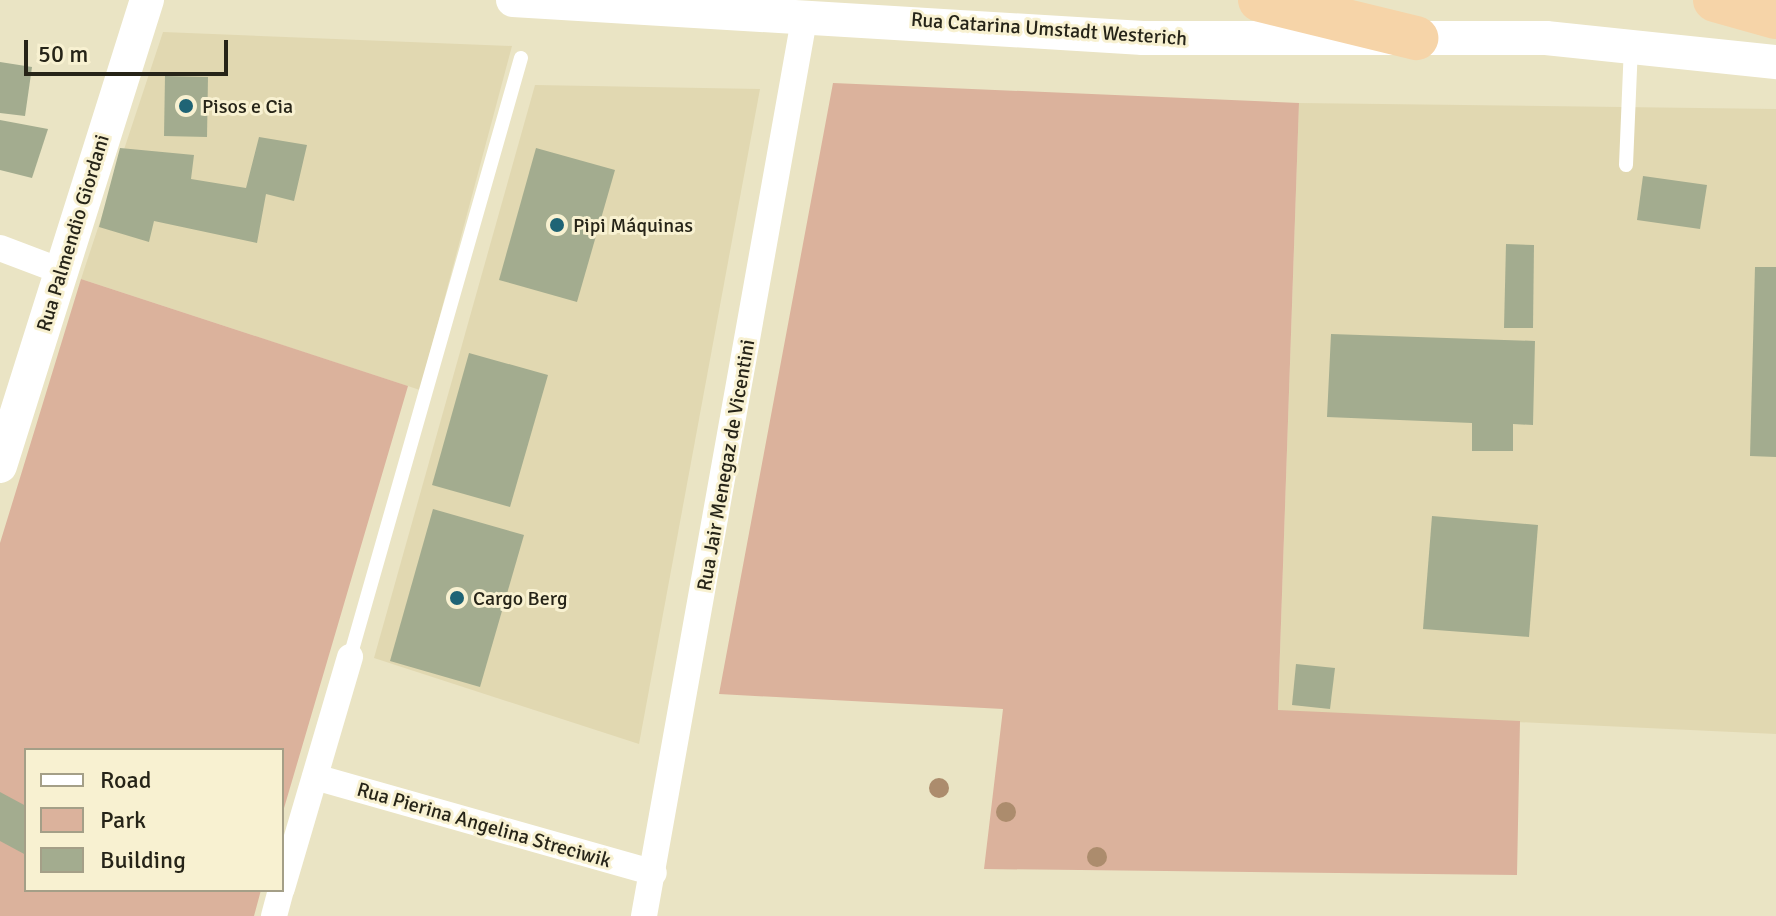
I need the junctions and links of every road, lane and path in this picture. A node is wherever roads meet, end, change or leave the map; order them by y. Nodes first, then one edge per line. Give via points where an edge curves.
1 (147, 0) edge
2 (513, 0) edge
3 (1260, 0) edge
4 (1715, 0) edge
5 (805, 14) junction
6 (1776, 17) edge
7 (1416, 38) junction
8 (1631, 45) junction
9 (521, 58) dead end
10 (1776, 62) edge
11 (1626, 165) dead end
12 (0, 248) edge
13 (61, 271) junction
14 (0, 466) edge
15 (350, 657) joint
16 (315, 777) junction
17 (654, 873) junction
18 (284, 882) edge
19 (281, 892) edge
20 (274, 916) edge
21 (644, 916) edge

1 - 13 street, Rua Palmendio Giordani
2 - 5 street, Rua Catarina Umstadt Westerich
3 - 7 highway
4 - 6 highway
5 - 7 street, Rua Catarina Umstadt Westerich via 1143,38
5 - 17 street, Rua Jair Menegaz de Vicentini
7 - 8 street, Rua Catarina Umstadt Westerich
8 - 10 street, Rua Catarina Umstadt Westerich
8 - 11 lane
9 - 15 lane
12 - 13 street
13 - 14 street, Rua Palmendio Giordani
15 - 16 street
16 - 17 street, Rua Pierina Angelina Streciwik
16 - 18 street
17 - 21 street, Rua Jair Menegaz de Vicentini
19 - 20 street

